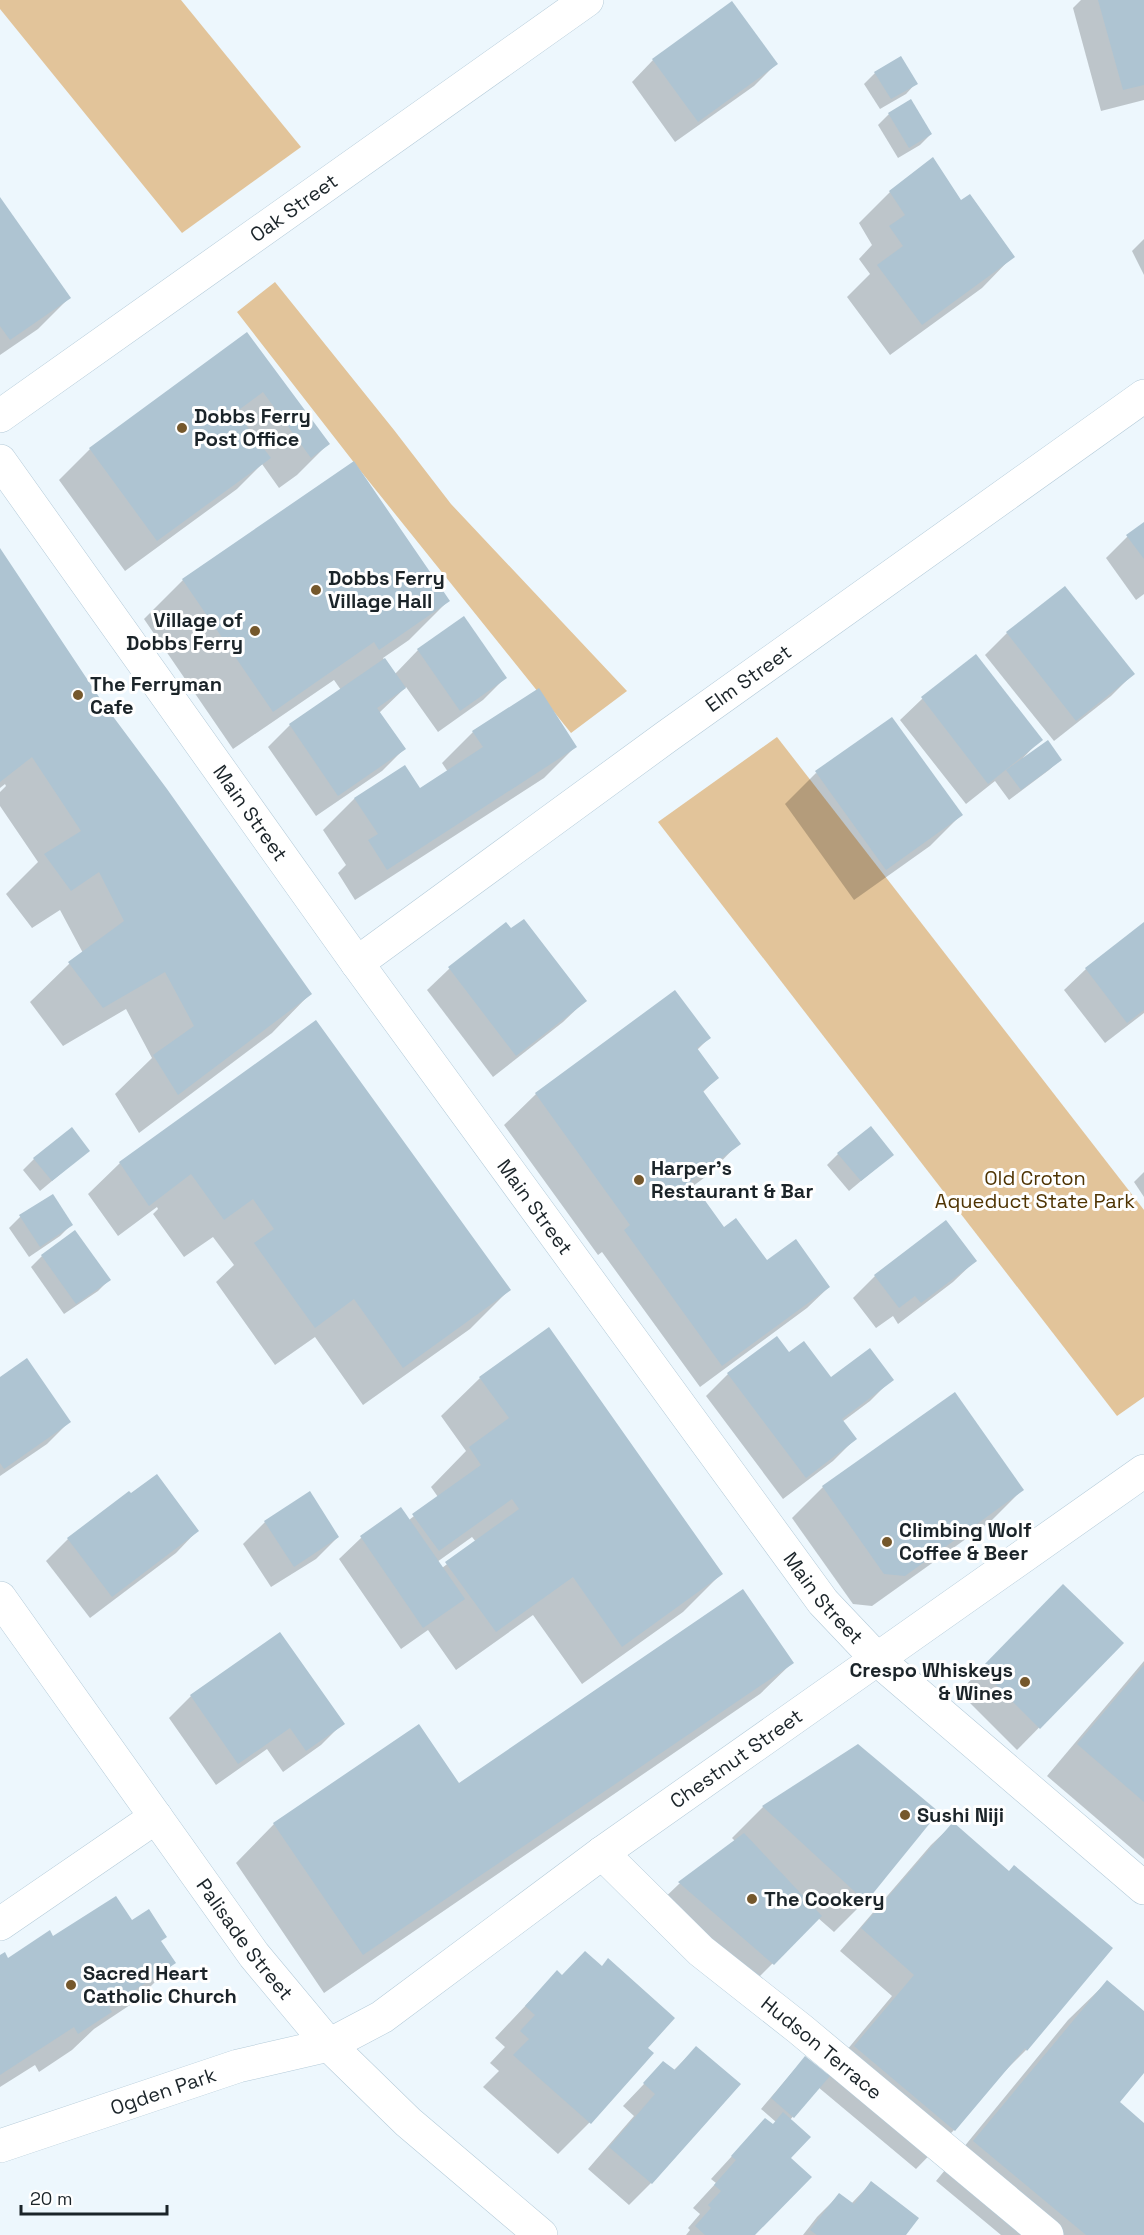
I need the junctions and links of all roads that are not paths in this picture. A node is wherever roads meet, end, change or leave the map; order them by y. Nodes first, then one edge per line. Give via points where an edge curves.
1 (587, 0) edge
2 (1144, 396) edge
3 (0, 416) edge
4 (0, 461) edge
5 (357, 963) junction
6 (1144, 1471) edge
7 (0, 1598) edge
8 (878, 1660) junction
9 (156, 1817) junction
10 (602, 1853) junction
11 (1144, 1888) edge
12 (0, 1924) edge
13 (329, 2045) junction
14 (0, 2146) edge
15 (541, 2235) edge
16 (1047, 2235) edge

1 - 3 street, Oak Street
2 - 5 street, Elm Street
4 - 5 street, Main Street
5 - 8 street, Main Street via 823,1602
6 - 8 street, Chestnut Street
7 - 9 street, Palisade Street
8 - 10 street, Chestnut Street
8 - 11 street, Main Street
9 - 12 street
9 - 13 street, Palisade Street via 254,1955
10 - 13 street, Chestnut Street via 382,2017
10 - 16 street, Hudson Terrace via 700,1951
13 - 14 street, Ogden Park via 238,2066
13 - 15 street, Palisade Street via 408,2122

